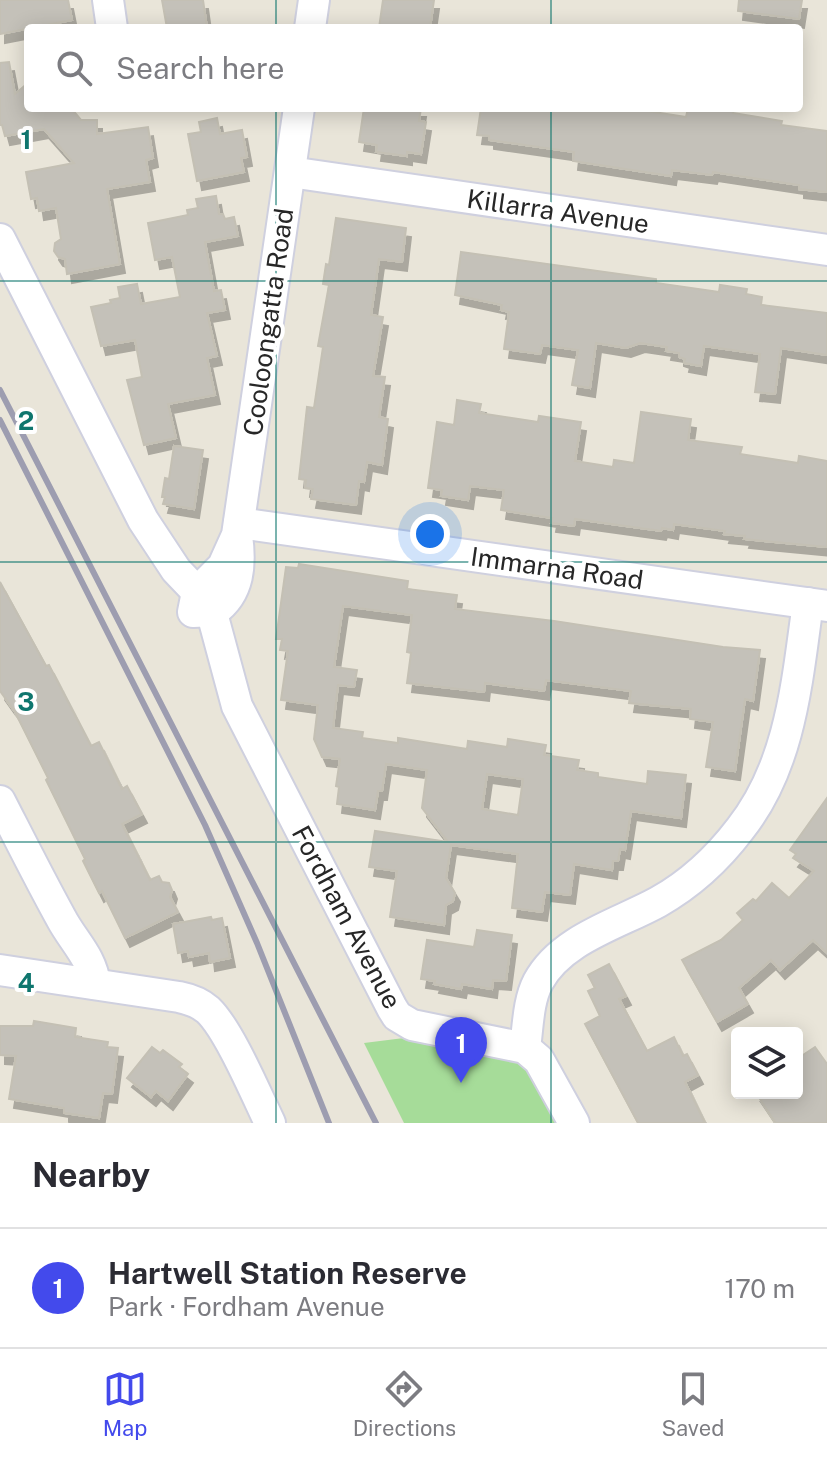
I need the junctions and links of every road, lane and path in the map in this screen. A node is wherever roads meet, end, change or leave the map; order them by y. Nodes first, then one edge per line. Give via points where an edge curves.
1 (108, 0) edge
2 (314, 0) edge
3 (111, 24) edge
4 (311, 24) edge
5 (298, 112) edge
6 (290, 172) junction
7 (0, 239) edge
8 (827, 250) edge
9 (238, 529) junction
10 (817, 605) edge
11 (200, 606) junction
12 (0, 801) edge
13 (0, 970) edge
14 (84, 982) junction
15 (525, 1048) junction
16 (270, 1123) edge
17 (574, 1123) edge

1 - 3 street
2 - 4 street
5 - 6 street, Cooloongatta Road
6 - 8 street, Killarra Avenue
6 - 9 street, Cooloongatta Road
7 - 11 street, Fordham Avenue via 143,520
9 - 10 street, Immarna Road
9 - 11 street, Cooloongatta Road
10 - 15 street via 774,772 752,813 719,854 680,888 554,960 534,992
11 - 15 street, Fordham Avenue via 218,631 237,706 397,1016 423,1028
12 - 14 street via 63,923
13 - 14 street
14 - 16 street via 179,997 207,1010
15 - 17 street via 539,1060

